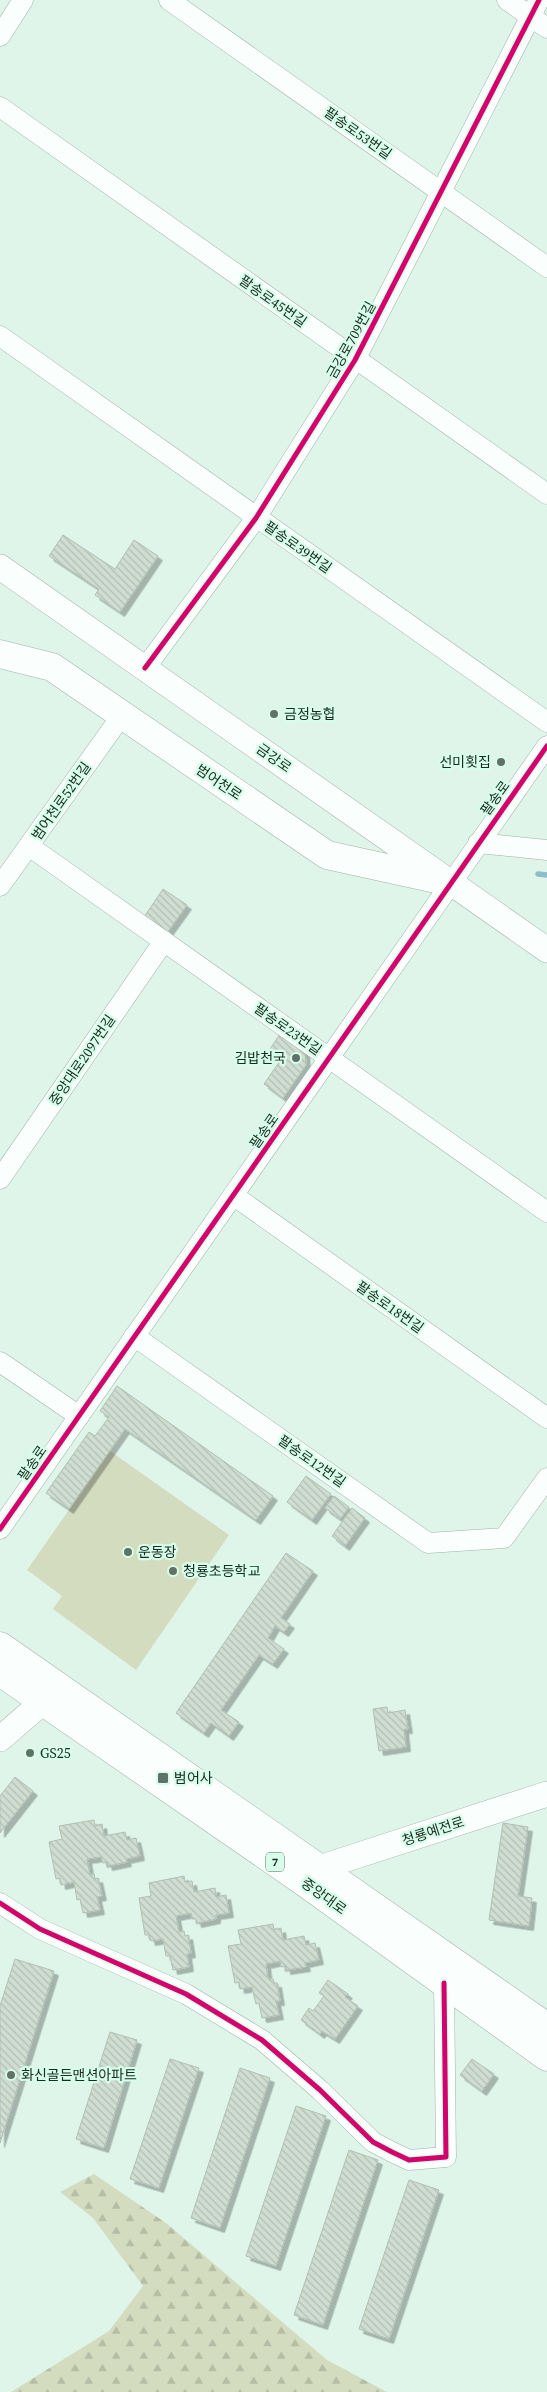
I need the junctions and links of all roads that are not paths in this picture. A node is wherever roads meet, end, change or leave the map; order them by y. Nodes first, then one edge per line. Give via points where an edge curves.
1 (23, 0) edge
2 (170, 0) edge
3 (507, 0) edge
4 (534, 8) edge
5 (547, 28) edge
6 (0, 36) edge
7 (0, 107) edge
8 (441, 192) junction
9 (547, 266) edge
10 (0, 336) edge
11 (356, 360) junction
12 (547, 494) edge
13 (256, 518) junction
14 (0, 567) edge
15 (0, 654) edge
16 (145, 668) junction
17 (122, 715) junction
18 (547, 722) edge
19 (547, 746) edge
20 (478, 843) junction
21 (29, 846) junction
22 (547, 850) edge
23 (450, 882) junction
24 (0, 886) edge
25 (164, 941) junction
26 (547, 950) edge
27 (328, 1057) junction
28 (0, 1179) edge
29 (233, 1195) junction
30 (547, 1212) edge
31 (134, 1336) junction
32 (0, 1362) edge
33 (79, 1416) junction
34 (547, 1418) edge
35 (547, 1478) edge
36 (0, 1529) edge
37 (0, 1646) edge
38 (0, 1672) edge
39 (44, 1701) junction
40 (0, 1739) edge
41 (547, 1794) edge
42 (319, 1868) junction
43 (0, 1903) edge
44 (444, 1983) junction
45 (547, 2027) edge
46 (547, 2057) edge

1 - 6 street
2 - 8 street, 팔송로53번길
3 - 4 street
4 - 5 street
4 - 8 street, 금강로709번길
7 - 11 street, 팔송로45번길
8 - 9 street, 팔송로53번길
8 - 11 street, 금강로709번길
10 - 13 street, 팔송로39번길
11 - 12 street, 팔송로45번길
11 - 13 street, 금강로709번길
13 - 16 street, 금강로709번길
13 - 18 street, 팔송로39번길
14 - 16 street, 금강로
15 - 17 main road, 범어천로 via 52,667
16 - 23 street, 금강로
17 - 21 street, 범어천로52번길
17 - 23 main road, 범어천로 via 327,855
19 - 20 street, 팔송로
20 - 22 street
20 - 23 street, 팔송로
21 - 24 street, 범어천로52번길
21 - 25 street, 팔송로23번길
23 - 26 street, 금강로
23 - 27 street, 팔송로
25 - 27 street, 팔송로23번길
25 - 28 street, 중앙대로2097번길
27 - 29 street, 팔송로
27 - 30 street, 팔송로23번길
29 - 31 street, 팔송로
29 - 34 street, 팔송로18번길
31 - 33 street, 팔송로
31 - 35 street, 팔송로12번길 via 428,1542 504,1538
32 - 33 street
33 - 36 street, 팔송로
37 - 42 main road, 중앙대로 / 7
38 - 39 main road, 중앙대로 / 7
39 - 40 street
39 - 44 main road, 중앙대로 / 7
41 - 42 street, 청룡예전로
42 - 45 main road, 중앙대로 / 7
43 - 44 street via 40,1930 186,1994 262,2040 373,2142 409,2160 446,2157
44 - 46 main road, 중앙대로 / 7

